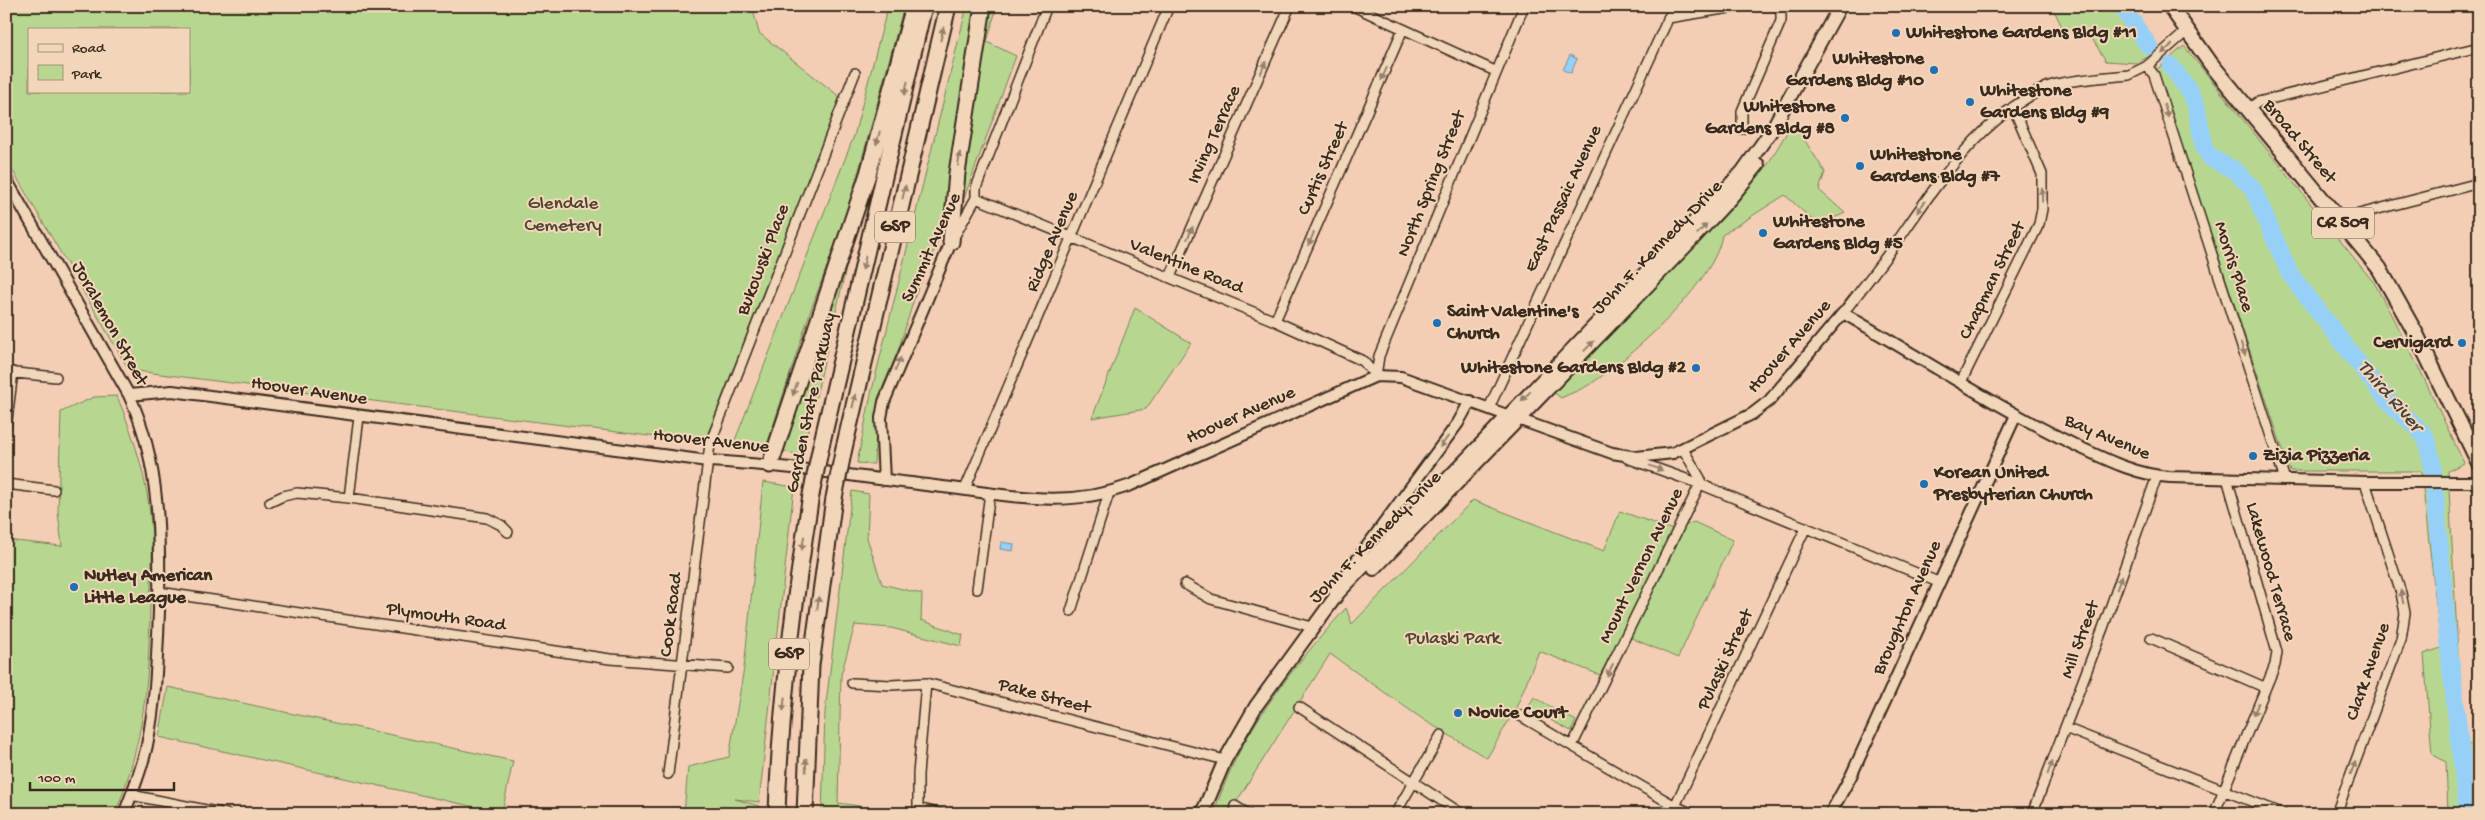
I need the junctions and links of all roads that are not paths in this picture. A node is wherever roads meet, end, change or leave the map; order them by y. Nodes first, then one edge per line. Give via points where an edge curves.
1 (914, 6) edge
2 (924, 6) edge
3 (948, 6) edge
4 (983, 6) edge
5 (1048, 6) edge
6 (1169, 6) edge
7 (1290, 6) edge
8 (1352, 6) edge
9 (1524, 6) edge
10 (1674, 6) edge
11 (1742, 6) edge
12 (1777, 6) edge
13 (1840, 6) edge
14 (1850, 6) edge
15 (2170, 6) edge
16 (1668, 18) junction
17 (1403, 29) junction
18 (2187, 31) junction
19 (2479, 47) edge
20 (2147, 66) junction
21 (1495, 71) junction
22 (855, 73) dead end
23 (2012, 106) junction
24 (2248, 109) junction
25 (1742, 129) dead end
26 (6, 179) edge
27 (2479, 183) edge
28 (976, 198) junction
29 (2345, 225) junction
30 (1072, 238) junction
31 (951, 242) junction
32 (1170, 277) junction
33 (1843, 312) junction
34 (1275, 321) junction
35 (10, 372) edge
36 (1376, 376) junction
37 (56, 377) dead end
38 (1961, 382) junction
39 (130, 395) junction
40 (1470, 401) junction
41 (1489, 408) junction
42 (2016, 415) junction
43 (359, 417) junction
44 (1514, 417) junction
45 (6, 427) edge
46 (1683, 449) junction
47 (1612, 453) junction
48 (708, 461) junction
49 (2479, 463) edge
50 (770, 465) junction
51 (2157, 476) junction
52 (2227, 478) junction
53 (884, 480) junction
54 (2285, 480) junction
55 (2365, 482) junction
56 (2479, 482) edge
57 (6, 484) edge
58 (1700, 484) junction
59 (54, 490) dead end
60 (965, 490) junction
61 (990, 493) junction
62 (1109, 493) junction
63 (349, 498) junction
64 (270, 502) dead end
65 (1806, 527) junction
66 (508, 532) dead end
67 (1938, 582) junction
68 (1186, 584) dead end
69 (977, 589) dead end
70 (159, 592) junction
71 (1071, 611) dead end
72 (1312, 627) junction
73 (2151, 638) dead end
74 (682, 664) junction
75 (728, 668) dead end
76 (926, 683) junction
77 (852, 684) dead end
78 (2264, 687) junction
79 (1299, 707) dead end
80 (1519, 715) dead end
81 (2066, 728) junction
82 (1441, 735) dead end
83 (1572, 746) junction
84 (1225, 760) junction
85 (668, 774) dead end
86 (1413, 783) junction
87 (2224, 789) junction
88 (131, 796) junction
89 (1235, 806) dead end
90 (1675, 806) junction
91 (918, 811) edge
92 (124, 814) edge
93 (226, 814) edge
94 (777, 814) edge
95 (805, 814) edge
96 (942, 814) edge
97 (1202, 814) edge
98 (1248, 814) edge
99 (1395, 814) edge
100 (1462, 814) edge
101 (1693, 814) edge
102 (1830, 814) edge
103 (2032, 814) edge
104 (2214, 814) edge
105 (2284, 814) edge
106 (2336, 814) edge

1 -> 50 highway via 866,183
2 -> 94 highway, Garden State Parkway / GSP, bridge via 811,495 789,652
95 -> 3 highway, GSP, bridge via 811,665 834,498
31 -> 4 highway via 957,172
5 - 28 street, Summit Avenue via 976,188
6 - 30 street, Ridge Avenue
32 -> 7 street, Irving Terrace
8 - 17 street
9 - 21 street, North Spring Street
10 - 16 street, East Passaic Avenue
11 - 16 street
12 - 25 street via 1781,12 1780,21 1742,110
13 -> 44 main road, John F. Kennedy Drive via 1771,131 1742,172
44 -> 14 main road, John F. Kennedy Drive via 1749,178 1778,136
15 - 18 main road, Broad Street / CR 509
16 - 41 street, East Passaic Avenue
17 - 21 street
17 -> 34 street, Curtis Street
18 -> 20 street, Hoover Avenue
18 - 24 main road, Broad Street / CR 509
19 - 24 street via 2258,102
20 - 23 street, Hoover Avenue via 2129,75 2049,86
20 -> 54 street, Morris Place via 2154,76
21 - 36 street, North Spring Street via 1379,356
22 - 48 street, Bukowski Place via 717,424
23 -> 33 street, Hoover Avenue via 1948,168 1883,262
38 -> 23 street, Chapman Street via 2039,224 2042,209 2042,174
24 - 29 main road, Broad Street / CR 509
26 - 39 street, Joralemon Street
27 - 29 street via 2359,214
28 - 30 street, Valentine Road
28 - 31 street, Summit Avenue
29 - 49 main road, Broad Street / CR 509 via 2390,286
30 - 32 street, Valentine Road
30 - 60 street, Ridge Avenue
53 -> 31 street, Summit Avenue via 881,418 884,402
32 - 34 street, Valentine Road
33 - 38 street, Bay Avenue
33 - 46 street, Hoover Avenue via 1761,408
34 - 36 street, Valentine Road via 1363,361
35 - 37 street
35 - 45 street
36 - 40 street, Hoover Avenue via 1401,377
36 - 62 street, Hoover Avenue
38 - 42 street, Bay Avenue
39 - 43 street, Hoover Avenue via 172,391
39 - 70 street, Joralemon Street via 144,431 156,495 161,535
40 - 41 street, Hoover Avenue
40 -> 72 street via 1458,423 1336,588
41 - 44 street, Hoover Avenue
42 - 51 street, Bay Avenue via 2121,466
42 - 67 street, Broughton Avenue
43 - 48 street, Hoover Avenue
43 - 63 street
44 - 47 street, Hoover Avenue
44 - 72 main road, John F. Kennedy Drive via 1339,592
46 - 47 street, Hoover Avenue via 1650,457
46 - 58 street via 1700,478
47 -> 58 street, Mount Vernon Avenue
48 - 50 street, Hoover Avenue
48 - 74 street, Cook Road
50 - 53 street, Hoover Avenue
51 - 52 street, Bay Avenue
81 -> 51 street, Mill Street
52 - 54 street, Bay Avenue
52 - 78 street, Lakewood Terrace via 2276,652 2275,665
53 - 60 street, Hoover Avenue
54 - 55 street, Bay Avenue
55 - 56 street, Bay Avenue
106 -> 55 street, Clark Avenue via 2401,639 2405,613
57 - 59 street
58 - 65 street
58 -> 83 street, Mount Vernon Avenue
60 - 61 street, Hoover Avenue
61 - 62 street, Hoover Avenue via 1052,500
61 - 69 street
62 - 71 street
63 - 64 street via 297,493
63 - 66 street via 487,518
65 - 67 street
65 - 90 street, Pulaski Street
67 - 102 street, Broughton Avenue via 1851,776
68 - 72 street via 1211,599
70 - 74 street, Plymouth Road via 610,659
70 - 88 street, Joralemon Street via 155,700 147,748
72 - 84 main road via 1256,706
73 - 78 street
74 - 75 street, Plymouth Road
74 - 85 street, Cook Road
76 - 77 street, Pake Street
76 - 84 street, Pake Street
76 - 91 street
78 -> 87 street, Lakewood Terrace
79 - 86 street
80 - 83 street
81 - 87 street
103 -> 81 street, Mill Street
82 - 86 street
83 - 90 street
84 - 97 main road
86 - 99 street
86 - 100 street
87 - 104 street, Lakewood Terrace
87 - 105 street
88 - 92 street, Joralemon Street
88 - 93 street
89 - 98 street
90 - 101 street
91 - 96 street

